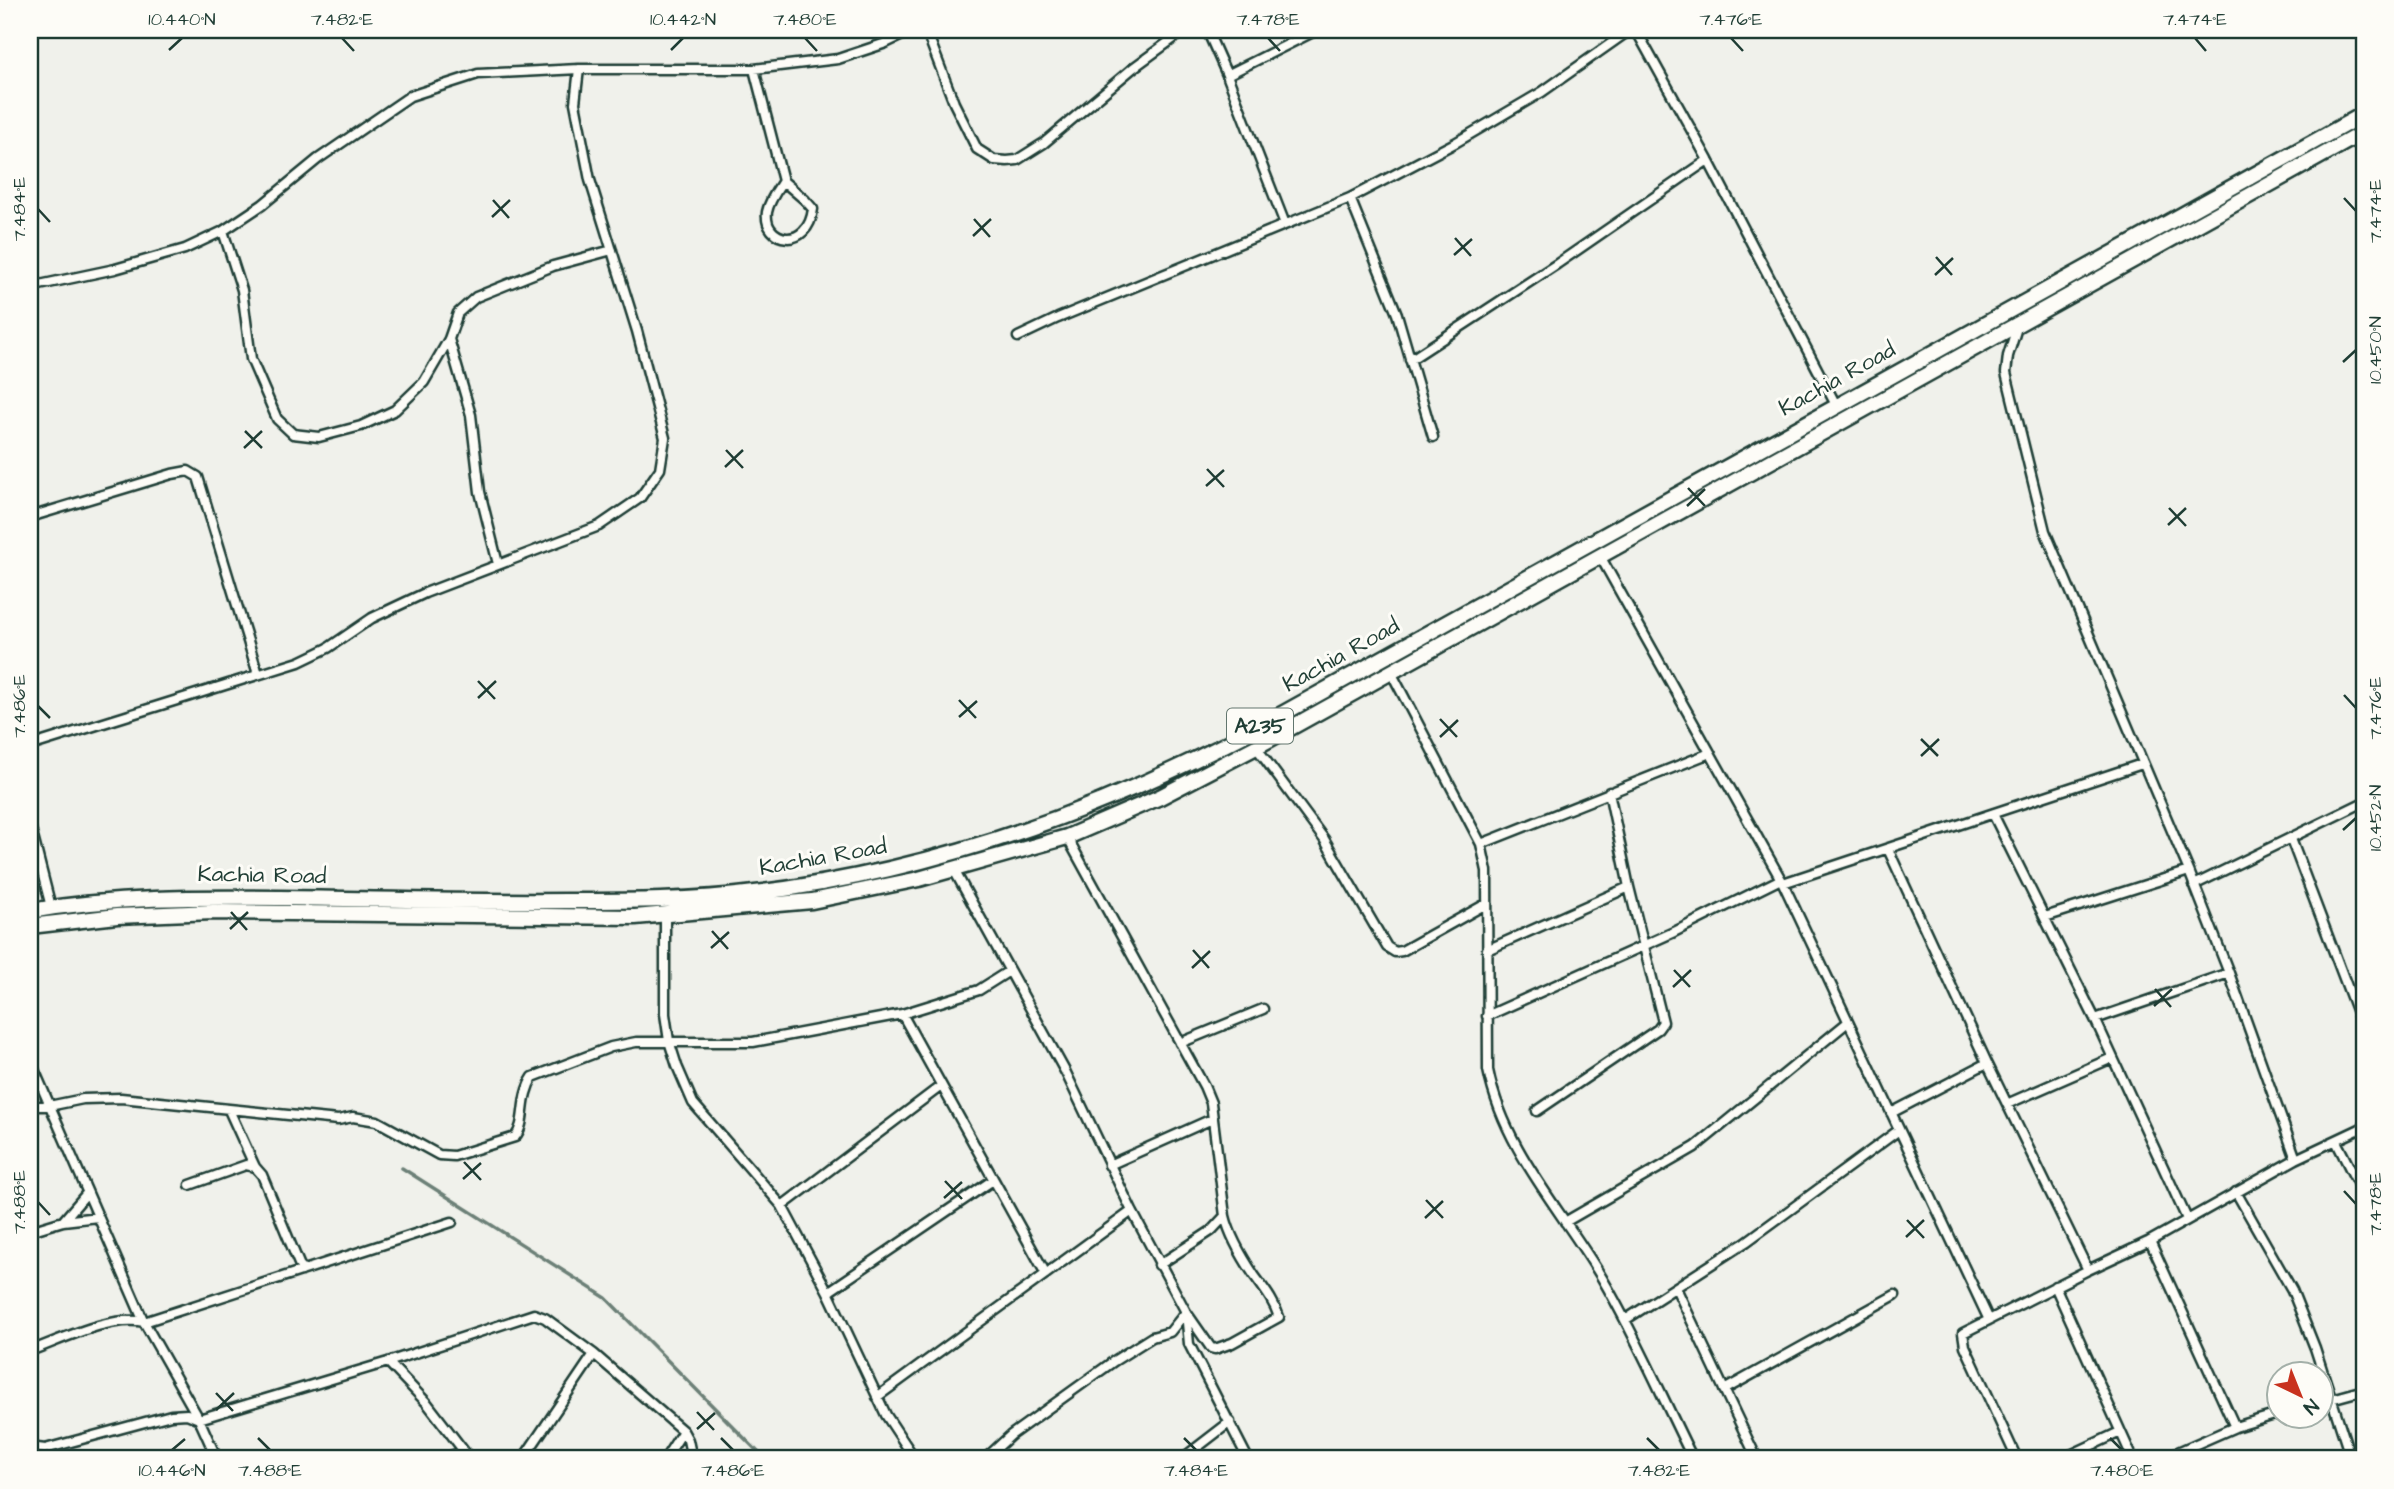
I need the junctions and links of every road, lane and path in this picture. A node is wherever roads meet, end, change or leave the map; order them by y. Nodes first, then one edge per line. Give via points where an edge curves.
1 (913, 30) edge
2 (926, 30) edge
3 (1185, 30) edge
4 (1207, 30) edge
5 (1317, 30) edge
6 (1630, 30) edge
7 (1636, 30) edge
8 (579, 69) junction
9 (754, 69) junction
10 (1227, 75) junction
11 (2364, 114) edge
12 (2364, 132) edge
13 (1708, 160) junction
14 (783, 181) junction
15 (1350, 198) junction
16 (1284, 224) junction
17 (223, 231) junction
18 (612, 250) junction
19 (30, 287) edge
20 (2018, 324) junction
21 (1018, 337) dead end
22 (449, 339) junction
23 (1410, 360) junction
24 (1836, 405) junction
25 (1433, 437) dead end
26 (30, 517) edge
27 (1600, 556) junction
28 (498, 564) junction
29 (1391, 672) junction
30 (258, 674) junction
31 (30, 746) edge
32 (1256, 747) junction
33 (1710, 752) junction
34 (2142, 764) junction
35 (1609, 793) junction
36 (2364, 802) edge
37 (1993, 814) junction
38 (30, 825) edge
39 (1066, 837) junction
40 (2291, 839) junction
41 (1481, 844) junction
42 (1888, 849) junction
43 (954, 870) junction
44 (2189, 871) junction
45 (1782, 881) junction
46 (2194, 885) junction
47 (1629, 887) junction
48 (1486, 905) junction
49 (51, 907) junction
50 (30, 911) edge
51 (665, 915) junction
52 (2045, 918) junction
53 (30, 926) edge
54 (1644, 946) junction
55 (1487, 950) junction
56 (1009, 971) junction
57 (2229, 973) junction
58 (1263, 1009) dead end
59 (902, 1014) junction
60 (1488, 1016) junction
61 (2095, 1019) junction
62 (1848, 1022) junction
63 (2364, 1031) edge
64 (669, 1041) junction
65 (1180, 1043) junction
66 (2112, 1058) junction
67 (30, 1060) edge
68 (1987, 1063) junction
69 (941, 1086) junction
70 (2007, 1104) junction
71 (30, 1106) edge
72 (48, 1106) junction
73 (229, 1110) junction
74 (1537, 1111) dead end
75 (1891, 1112) junction
76 (1212, 1119) junction
77 (2364, 1127) edge
78 (1899, 1130) junction
79 (2336, 1141) junction
80 (2296, 1159) junction
81 (1109, 1165) junction
82 (255, 1167) junction
83 (993, 1180) junction
84 (190, 1185) dead end
85 (2236, 1192) junction
86 (87, 1193) junction
87 (2364, 1196) edge
88 (782, 1206) junction
89 (1132, 1211) junction
90 (1225, 1216) junction
91 (98, 1217) junction
92 (2187, 1219) junction
93 (63, 1221) junction
94 (452, 1222) dead end
95 (1565, 1222) junction
96 (30, 1231) edge
97 (2150, 1241) junction
98 (1159, 1265) junction
99 (2088, 1270) junction
100 (302, 1271) junction
101 (1046, 1274) junction
102 (2055, 1286) junction
103 (1676, 1288) junction
104 (828, 1292) junction
105 (1895, 1295) dead end
106 (1186, 1312) junction
107 (1625, 1320) junction
108 (1989, 1321) junction
109 (144, 1322) junction
110 (30, 1350) edge
111 (594, 1354) junction
112 (2319, 1360) edge
113 (387, 1362) junction
114 (1724, 1390) junction
115 (2364, 1390) edge
116 (877, 1396) junction
117 (2334, 1398) edge
118 (2334, 1410) edge
119 (2264, 1418) edge
120 (199, 1419) junction
121 (1230, 1422) junction
122 (2235, 1427) junction
123 (683, 1431) junction
124 (2120, 1432) junction
125 (30, 1447) edge
126 (463, 1451) junction
127 (217, 1459) edge
128 (444, 1459) edge
129 (470, 1459) edge
130 (523, 1459) edge
131 (665, 1459) edge
132 (692, 1459) edge
133 (915, 1459) edge
134 (985, 1459) edge
135 (1182, 1459) edge
136 (1248, 1459) edge
137 (1693, 1459) edge
138 (1758, 1459) edge
139 (2017, 1459) edge
140 (2063, 1459) edge
141 (2133, 1459) edge
142 (2162, 1459) edge
143 (2351, 1459) edge

1 - 9 street via 838,59
2 - 3 street via 977,149 994,160 1007,161 1044,143
4 - 10 street
5 - 10 street
6 - 15 street via 1542,92
7 - 13 street
8 - 9 street
8 - 17 street via 478,74 410,96
8 - 18 street via 575,103 590,180
9 - 14 street
10 - 16 street
11 - 24 highway, Kachia Road / A235
12 - 20 highway, Kachia Road / A235
13 - 23 street
13 - 24 street
14 - 14 street via 813,209 811,223 790,239 768,225 767,212
15 - 16 street
15 - 23 street via 1397,314
16 - 21 street
17 - 19 street via 115,269
17 - 22 street via 242,290 251,359 277,419 293,434 319,437 395,410 424,382
18 - 22 street via 553,266 476,297 458,313
18 - 28 street via 665,438 660,469 640,498 599,526
20 - 27 highway, Kachia Road / A235
20 - 34 street via 2006,373 2045,531
22 - 28 street via 471,415 480,492
23 - 25 street
24 - 49 highway, Kachia Road / A235 via 1192,762 1079,811 941,856 846,878 681,899 178,896
26 - 30 street via 172,474 188,471 198,477
27 - 29 highway, Kachia Road / A235
27 - 33 street
28 - 30 street via 372,618 299,662
29 - 32 highway, Kachia Road / A235
29 - 41 street
30 - 31 street
32 - 39 highway, Kachia Road / A235 via 1160,797
32 - 48 street via 1324,839 1387,947 1402,951
33 - 35 street
33 - 45 street
34 - 37 street
34 - 44 street
35 - 41 street
35 - 47 street
36 - 40 street
37 - 42 street
37 - 52 street
38 - 49 street
39 - 43 highway, Kachia Road / A235
39 - 65 street
40 - 46 street
40 - 63 street
41 - 48 street
42 - 45 street
42 - 68 street
43 - 51 highway, Kachia Road / A235 via 812,901
43 - 56 street
44 - 46 street
44 - 52 street
45 - 54 street
45 - 62 street
46 - 57 street
47 - 54 street
47 - 55 street
48 - 55 street
49 - 50 highway, Kachia Road / A235
51 - 53 highway, Kachia Road / A235 via 213,912
51 - 64 street
52 - 61 street
54 - 60 street
54 - 74 street via 1663,1021 1658,1029
55 - 60 street
56 - 59 street via 979,990
56 - 81 street via 1066,1073
57 - 61 street
57 - 80 street
58 - 65 street
59 - 64 street via 752,1042
59 - 69 street
60 - 95 street via 1493,1096 1511,1138
61 - 66 street
62 - 75 street
62 - 95 street via 1695,1147
64 - 73 street via 611,1047 533,1077 522,1105 522,1130 515,1138 454,1156 439,1155 368,1118 338,1120
64 - 88 street via 693,1103
65 - 76 street via 1204,1086
66 - 70 street
66 - 92 street
67 - 72 street
68 - 70 street
68 - 75 street
69 - 83 street
69 - 88 street
70 - 99 street
71 - 72 street
72 - 73 street via 121,1098
72 - 86 street
73 - 82 street
75 - 78 street
76 - 81 street
76 - 90 street
77 - 79 street
78 - 103 street
78 - 108 street
79 - 80 street
79 - 87 street
80 - 85 street
81 - 89 street
82 - 84 street via 246,1165
82 - 100 street
83 - 101 street
83 - 104 street
85 - 92 street
85 - 112 street via 2292,1290
86 - 91 street
86 - 93 street
88 - 104 street
89 - 98 street
89 - 101 street
90 - 98 street via 1211,1231
90 - 106 street via 1279,1317 1215,1349
91 - 93 street
91 - 109 street
92 - 97 street
93 - 96 street
94 - 100 street
95 - 107 street
97 - 99 street
97 - 122 street
98 - 106 street
99 - 102 street
100 - 109 street
101 - 116 street
102 - 108 street
102 - 124 street
103 - 107 street
103 - 114 street
104 - 116 street
105 - 114 street
106 - 121 street via 1189,1344
106 - 134 street via 1170,1332 1152,1337 1114,1361
107 - 137 street
108 - 139 street via 1967,1330 1962,1338
109 - 110 street via 114,1322
109 - 120 street
111 - 113 street via 534,1314
111 - 123 street
111 - 130 street
113 - 120 street
113 - 126 street via 427,1403
114 - 138 street
115 - 117 street
116 - 133 street
118 - 143 street
119 - 122 street
120 - 125 street via 172,1415 45,1449
120 - 127 street
121 - 135 street
121 - 136 street
122 - 142 street
123 - 131 street
123 - 132 street
124 - 140 street
124 - 141 street
126 - 128 street
126 - 129 street

